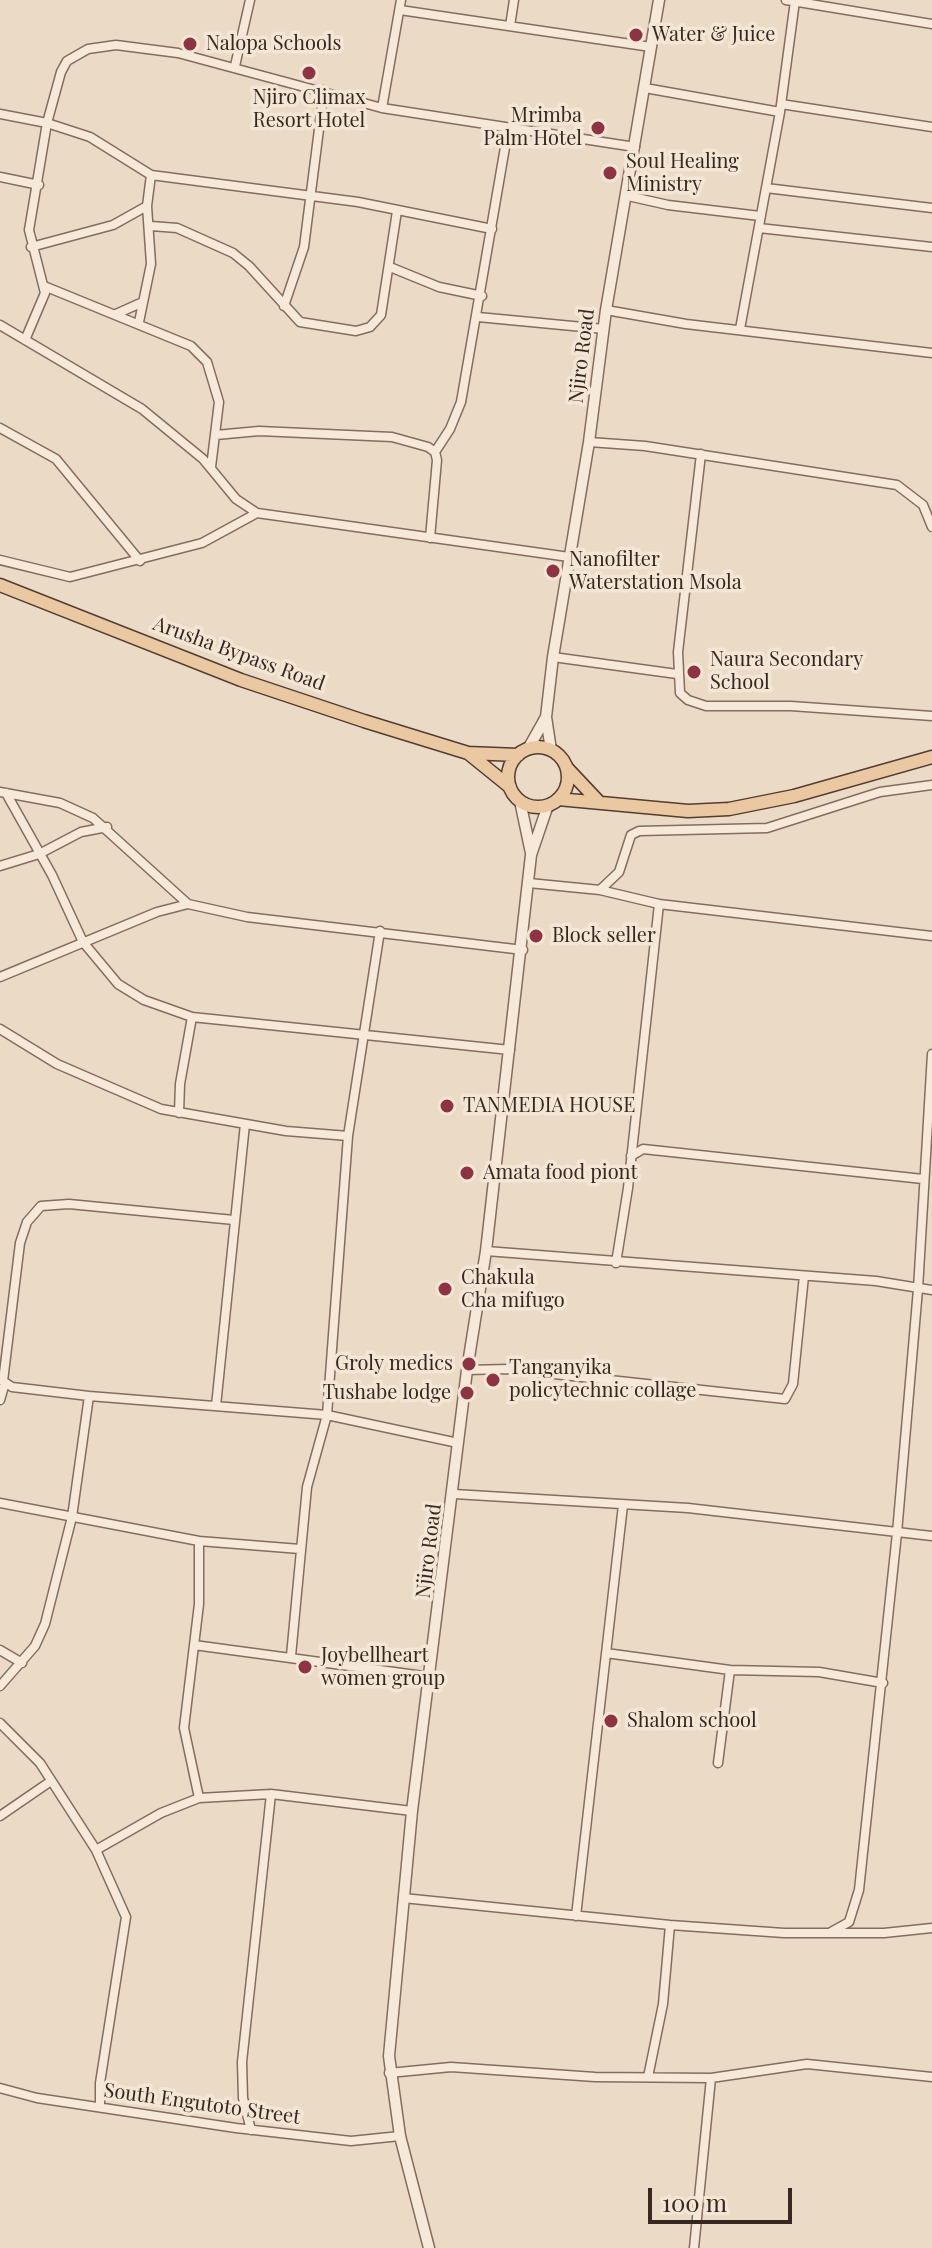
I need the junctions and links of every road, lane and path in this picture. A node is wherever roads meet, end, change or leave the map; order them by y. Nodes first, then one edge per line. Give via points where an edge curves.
1 (250, 0) edge
2 (514, 0) edge
3 (659, 0) edge
4 (790, 1) edge
5 (811, 1) edge
6 (400, 5) edge
7 (932, 24) edge
8 (510, 26) junction
9 (651, 47) junction
10 (235, 66) junction
11 (645, 88) junction
12 (324, 90) junction
13 (382, 108) junction
14 (780, 108) junction
15 (0, 114) edge
16 (47, 123) junction
17 (932, 127) edge
18 (508, 130) junction
19 (635, 147) junction
20 (151, 175) junction
21 (0, 177) edge
22 (39, 185) junction
23 (766, 188) junction
24 (310, 195) junction
25 (628, 196) junction
26 (147, 206) junction
27 (932, 208) edge
28 (397, 211) junction
29 (760, 216) junction
30 (151, 226) junction
31 (759, 228) junction
32 (492, 229) junction
33 (31, 247) junction
34 (932, 247) edge
35 (390, 267) junction
36 (44, 286) junction
37 (482, 296) junction
38 (143, 302) junction
39 (284, 306) junction
40 (606, 310) junction
41 (115, 314) junction
42 (478, 317) junction
43 (139, 322) junction
44 (1, 327) edge
45 (604, 329) junction
46 (740, 329) junction
47 (25, 340) junction
48 (932, 353) edge
49 (0, 428) edge
50 (216, 435) junction
51 (589, 442) junction
52 (435, 452) junction
53 (701, 454) junction
54 (211, 467) junction
55 (932, 498) edge
56 (923, 505) junction
57 (257, 513) junction
58 (932, 527) edge
59 (430, 538) junction
60 (569, 557) junction
61 (0, 560) edge
62 (140, 561) junction
63 (0, 585) edge
64 (553, 657) junction
65 (677, 674) junction
66 (932, 716) edge
67 (546, 717) junction
68 (551, 750) junction
69 (523, 752) junction
70 (468, 753) junction
71 (932, 757) edge
72 (566, 767) junction
73 (932, 785) edge
74 (510, 787) junction
75 (3, 793) edge
76 (520, 801) junction
77 (598, 801) junction
78 (553, 802) junction
79 (107, 827) junction
80 (39, 854) junction
81 (531, 855) junction
82 (0, 866) edge
83 (529, 883) junction
84 (600, 890) junction
85 (188, 904) junction
86 (659, 904) junction
87 (380, 931) junction
88 (932, 936) edge
89 (83, 942) junction
90 (523, 950) junction
91 (0, 977) edge
92 (192, 1017) junction
93 (0, 1029) edge
94 (363, 1034) junction
95 (510, 1050) junction
96 (932, 1054) edge
97 (179, 1113) junction
98 (245, 1124) junction
99 (348, 1136) junction
100 (631, 1156) junction
101 (923, 1179) junction
102 (234, 1220) junction
103 (486, 1251) junction
104 (616, 1263) junction
105 (804, 1276) junction
106 (918, 1289) junction
107 (932, 1290) edge
108 (467, 1370) junction
109 (3, 1381) edge
110 (89, 1396) junction
111 (0, 1400) edge
112 (216, 1406) junction
113 (327, 1415) junction
114 (458, 1443) junction
115 (454, 1494) junction
116 (0, 1503) edge
117 (623, 1505) junction
118 (72, 1517) junction
119 (897, 1533) junction
120 (932, 1536) edge
121 (199, 1541) junction
122 (300, 1549) junction
123 (194, 1645) junction
124 (0, 1650) edge
125 (606, 1653) junction
126 (291, 1656) junction
127 (22, 1663) junction
128 (730, 1670) junction
129 (432, 1677) junction
130 (883, 1683) junction
131 (0, 1686) edge
132 (0, 1723) edge
133 (718, 1763) dead end
134 (51, 1781) junction
135 (271, 1794) junction
136 (199, 1798) junction
137 (412, 1811) junction
138 (0, 1816) edge
139 (96, 1850) junction
140 (403, 1898) junction
141 (576, 1916) junction
142 (670, 1925) junction
143 (932, 1928) edge
144 (831, 1932) junction
145 (389, 2073) junction
146 (648, 2077) junction
147 (932, 2077) edge
148 (711, 2078) junction
149 (0, 2088) edge
150 (100, 2107) junction
151 (251, 2130) junction
152 (400, 2136) junction
153 (429, 2248) edge
154 (694, 2248) edge

1 - 10 street
2 - 8 street
3 - 9 street, Njiro Road
4 - 5 street
4 - 14 street
5 - 7 street via 850,13
6 - 8 street
6 - 13 street
8 - 9 street
9 - 11 street, Njiro Road
10 - 12 street
10 - 16 street via 131,47 88,49 67,61
11 - 14 street
11 - 19 street, Njiro Road
12 - 13 street
12 - 24 street
13 - 18 street
14 - 17 street
14 - 23 street
15 - 16 street
16 - 20 street via 90,137
16 - 22 street
18 - 19 street
18 - 32 street
19 - 25 street, Njiro Road
20 - 24 street
20 - 26 street
21 - 22 street
22 - 33 street via 31,207
23 - 27 street
23 - 29 street
24 - 28 street
24 - 39 street via 304,247
25 - 29 street
25 - 40 street, Njiro Road
26 - 30 street
26 - 33 street via 100,229
28 - 32 street
28 - 35 street
29 - 31 street
30 - 38 street
30 - 39 street via 177,228 233,253
31 - 34 street
31 - 46 street
32 - 37 street
33 - 36 street
35 - 37 street via 439,287
35 - 39 street via 381,315 370,327 318,327 295,319
36 - 41 street
36 - 47 street via 44,301
37 - 42 street
38 - 41 street
38 - 43 street
40 - 45 street, Njiro Road
40 - 46 street
41 - 43 street
42 - 45 street
42 - 52 street via 461,402
43 - 50 street via 191,346 207,362 219,402
44 - 47 street
45 - 51 street, Njiro Road
46 - 48 street
47 - 54 street via 142,409
49 - 62 street via 56,459
50 - 52 street via 259,431 392,437
50 - 54 street
51 - 53 street
51 - 60 street, Njiro Road
52 - 59 street
53 - 56 street via 888,483
53 - 65 street
54 - 57 street via 236,499
55 - 56 street
56 - 58 street
57 - 59 street
57 - 62 street via 202,543
59 - 60 street
60 - 64 street, Njiro Road
61 - 62 street via 70,577
63 - 70 main road, Arusha Bypass Road via 241,680
64 - 65 street
64 - 67 street, Njiro Road
65 - 66 street via 680,693 706,706
67 - 68 street, Njiro Road
67 - 69 street, Njiro Road
68 - 69 main road, Arusha Bypass Road
68 - 72 main road
69 - 70 main road, Arusha Bypass Road
69 - 74 main road via 509,770
70 - 74 main road, Arusha Bypass Road
71 - 77 main road via 729,809 688,811
72 - 77 main road
72 - 78 main road via 567,785
73 - 84 street via 880,792 767,828 639,831 631,835 619,872
74 - 76 main road, Arusha Bypass Road
75 - 79 street via 69,806
75 - 80 street
76 - 78 main road via 529,806
76 - 81 street, Njiro Road
77 - 78 main road
78 - 81 street, Njiro Road
79 - 80 street via 69,837
79 - 85 street
80 - 82 street
80 - 89 street
81 - 83 street, Njiro Road
83 - 84 street
83 - 90 street, Njiro Road
84 - 86 street
85 - 87 street via 247,917
85 - 89 street
86 - 88 street
86 - 100 street
87 - 90 street
87 - 94 street
89 - 91 street
89 - 92 street via 118,984 144,1000
90 - 95 street, Njiro Road
92 - 94 street
92 - 97 street
93 - 97 street via 129,1098
94 - 95 street
94 - 99 street
95 - 103 street, Njiro Road
96 - 101 street
97 - 98 street
98 - 99 street
98 - 102 street
99 - 113 street
100 - 101 street via 643,1149
100 - 104 street
101 - 106 street
102 - 109 street via 69,1204 41,1206 27,1222 20,1243
102 - 112 street
103 - 104 street
103 - 108 street, Njiro Road
104 - 105 street
105 - 106 street
105 - 108 street via 793,1384 785,1399 508,1369
106 - 107 street
106 - 119 street
108 - 114 street, Njiro Road
109 - 110 street
109 - 111 street
110 - 112 street
110 - 118 street
112 - 113 street
113 - 114 street
113 - 122 street via 307,1487
114 - 115 street, Njiro Road
115 - 117 street
115 - 129 street, Njiro Road
116 - 118 street
117 - 119 street
117 - 125 street
118 - 121 street
118 - 127 street via 45,1624
119 - 120 street
119 - 130 street
121 - 122 street
121 - 123 street
122 - 126 street
123 - 126 street
123 - 136 street via 184,1728
124 - 127 street
125 - 128 street
125 - 141 street
126 - 129 street
127 - 131 street
128 - 130 street via 819,1672
128 - 133 street
129 - 137 street, Njiro Road
130 - 144 street via 859,1890 852,1918
132 - 134 street via 22,1741
134 - 138 street
134 - 139 street
135 - 136 street
135 - 137 street
135 - 151 street via 242,2062
136 - 139 street
137 - 140 street, Njiro Road
139 - 150 street via 126,1917
140 - 141 street
140 - 145 street, Njiro Road
141 - 142 street
142 - 144 street
142 - 146 street via 663,2004
143 - 144 street
145 - 146 street via 451,2067
145 - 152 street, Njiro Road
146 - 148 street
147 - 148 street via 807,2064
148 - 154 street
149 - 150 street, South Engutoto Street
150 - 151 street, South Engutoto Street
151 - 152 street, South Engutoto Street via 351,2141
152 - 153 street, Njiro Road

